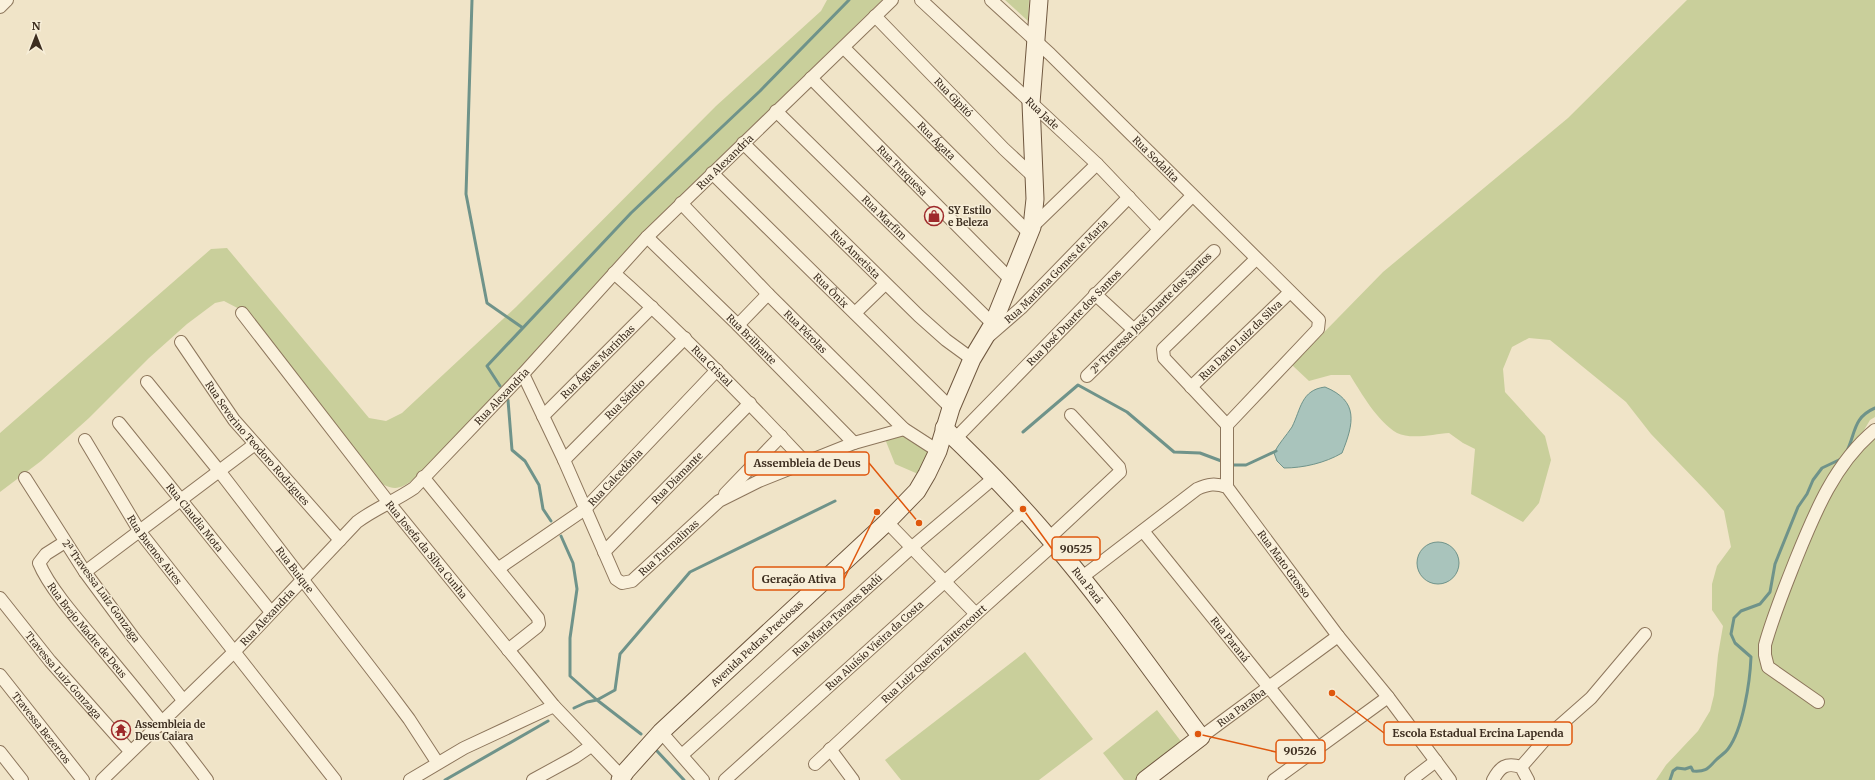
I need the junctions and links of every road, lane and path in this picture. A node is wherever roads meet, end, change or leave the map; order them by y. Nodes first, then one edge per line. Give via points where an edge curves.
1 (7, 0) edge
2 (892, 0) edge
3 (922, 0) edge
4 (991, 0) edge
5 (1039, 0) edge
6 (0, 7) edge
7 (875, 16) junction
8 (1036, 42) junction
9 (844, 48) junction
10 (811, 78) junction
11 (1031, 103) junction
12 (776, 111) junction
13 (743, 143) junction
14 (1097, 164) junction
15 (712, 173) junction
16 (1034, 177) junction
17 (1192, 196) junction
18 (1128, 197) junction
19 (681, 203) junction
20 (1159, 229) junction
21 (1030, 230) junction
22 (647, 237) junction
23 (1214, 251) dead end
24 (1256, 259) junction
25 (614, 273) junction
26 (1011, 280) junction
27 (885, 284) junction
28 (1290, 292) junction
29 (768, 294) junction
30 (1095, 294) junction
31 (652, 307) junction
32 (242, 313) dead end
33 (855, 313) junction
34 (993, 324) junction
35 (738, 325) junction
36 (1133, 329) junction
37 (685, 338) junction
38 (181, 342) dead end
39 (982, 342) junction
40 (972, 359) junction
41 (717, 370) junction
42 (523, 374) junction
43 (1087, 376) dead end
44 (147, 382) dead end
45 (1191, 387) junction
46 (750, 403) junction
47 (951, 408) junction
48 (1071, 415) dead end
49 (543, 416) junction
50 (119, 423) dead end
51 (1227, 425) junction
52 (904, 429) junction
53 (1875, 430) edge
54 (950, 434) junction
55 (780, 436) junction
56 (86, 440) dead end
57 (854, 443) junction
58 (255, 444) junction
59 (938, 451) junction
60 (564, 460) junction
61 (806, 463) junction
62 (220, 472) junction
63 (423, 477) junction
64 (995, 477) junction
65 (25, 478) dead end
66 (1227, 487) junction
67 (181, 501) junction
68 (719, 501) junction
69 (389, 503) junction
70 (585, 509) junction
71 (1024, 510) junction
72 (887, 522) junction
73 (1143, 531) junction
74 (140, 532) junction
75 (340, 540) junction
76 (1051, 541) junction
77 (65, 542) junction
78 (911, 548) junction
79 (604, 552) junction
80 (499, 568) junction
81 (85, 572) junction
82 (1081, 578) junction
83 (302, 581) junction
84 (945, 581) junction
85 (0, 598) edge
86 (271, 612) junction
87 (976, 614) junction
88 (1645, 634) dead end
89 (1338, 636) junction
90 (508, 650) junction
91 (235, 651) junction
92 (0, 675) edge
93 (1270, 688) junction
94 (1388, 697) junction
95 (183, 700) junction
96 (1818, 702) dead end
97 (554, 706) junction
98 (162, 721) junction
99 (661, 732) junction
100 (1201, 737) junction
101 (591, 746) junction
102 (1318, 748) junction
103 (830, 749) junction
104 (130, 751) junction
105 (0, 752) edge
106 (682, 755) junction
107 (1436, 761) junction
108 (437, 762) junction
109 (815, 764) dead end
110 (1521, 767) junction
111 (625, 777) edge
112 (22, 780) edge
113 (82, 780) edge
114 (102, 780) edge
115 (207, 780) edge
116 (335, 780) edge
117 (410, 780) edge
118 (533, 780) edge
119 (704, 780) edge
120 (725, 780) edge
121 (853, 780) edge
122 (1145, 780) edge
123 (1274, 780) edge
124 (1411, 780) edge
125 (1450, 780) edge
126 (1493, 780) edge
127 (1528, 780) edge

1 - 6 street
2 - 7 street, Rua Alexandria
3 - 11 street, Rua Jade
4 - 8 street, Rua Sodalita
5 - 8 main road, Avenida Pedras Preciosas
7 - 9 street, Rua Alexandria
7 - 16 street, Rua Gipitó
8 - 11 main road, Avenida Pedras Preciosas
8 - 17 street, Rua Sodalita
9 - 10 street, Rua Alexandria
9 - 21 street, Rua Ágata
10 - 12 street, Rua Alexandria
10 - 26 street, Rua Turquesa
11 - 14 street, Rua Jade
11 - 16 main road, Avenida Pedras Preciosas
12 - 13 street, Rua Alexandria
12 - 34 street, Rua Marfim
13 - 15 street, Rua Alexandria
13 - 27 street, Rua Ametista
14 - 18 street, Rua Jade
14 - 21 street
15 - 19 street, Rua Alexandria
15 - 33 street, Rua Ônix
16 - 21 main road, Avenida Pedras Preciosas via 1035,199
17 - 20 street, Rua José Duarte dos Santos
17 - 24 street, Rua Sodalita
18 - 20 street, Rua Jade
18 - 39 street, Rua Mariana Gomes de Maria via 1021,308
19 - 22 street, Rua Alexandria
19 - 29 street, Rua Pérolas
20 - 30 street, Rua José Duarte dos Santos
21 - 26 main road, Avenida Pedras Preciosas
22 - 25 street, Rua Alexandria
22 - 35 street, Rua Brilhante
23 - 36 street, 2ª Travessa José Duarte dos Santos
24 - 28 street, Rua Sodalita
24 - 45 street via 1163,349 1164,358
25 - 31 street, Rua Cristal
25 - 42 street, Rua Alexandria
26 - 34 main road, Avenida Pedras Preciosas
27 - 33 street
27 - 40 street, Rua Ametista via 946,340
28 - 45 street, Rua Dario Luiz da Silva
28 - 51 street, Rua Sodalita via 1318,320 1320,326
29 - 35 street
29 - 52 street, Rua Pérolas
30 - 36 street
30 - 54 street, Rua José Duarte dos Santos
31 - 37 street, Rua Cristal
31 - 49 street, Rua Águas Marinhas
32 - 69 street, Rua Josefa da Silva Cunha
33 - 47 street, Rua Ônix
34 - 39 main road, Avenida Pedras Preciosas
35 - 57 street, Rua Brilhante
36 - 43 street, 2ª Travessa José Duarte dos Santos
37 - 41 street, Rua Cristal
37 - 60 street, Rua Sárdio
38 - 58 street, Rua Severino Teodoro Rodrigues via 230,414
39 - 40 main road, Avenida Pedras Preciosas
40 - 47 main road, Avenida Pedras Preciosas
41 - 46 street, Rua Cristal
41 - 70 street, Rua Calcedônia
42 - 49 street, Rua Turmalinas
42 - 63 street, Rua Alexandria
44 - 62 street, Rua Buique
45 - 51 street
46 - 55 street, Rua Cristal
46 - 79 street, Rua Diamante
47 - 54 main road, Avenida Pedras Preciosas
48 - 76 street, Rua Luiz Queiroz Bittencourt via 1119,467 1120,472
49 - 60 street, Rua Turmalinas
50 - 67 street, Rua Claudia Mota
51 - 66 street
52 - 57 street, Rua Turmalinas
52 - 59 street, Rua Pérolas
53 - 96 street via 1862,441 1832,482 1815,513 1765,646 1764,655 1768,667
54 - 59 main road, Avenida Pedras Preciosas
54 - 64 main road, Rua Pará
55 - 61 street, Rua Cristal
55 - 68 street
56 - 74 street, Rua Buenos Aires
57 - 61 street, Rua Turmalinas
58 - 62 street
58 - 75 street, Rua Severino Teodoro Rodrigues
59 - 72 main road, Avenida Pedras Preciosas via 917,491
60 - 70 street, Rua Turmalinas
61 - 68 street, Rua Turmalinas via 759,481
62 - 67 street
62 - 83 street, Rua Buique
63 - 69 street, Rua Alexandria via 414,488
63 - 80 street
64 - 71 main road, Rua Pará
64 - 78 street, Rua Maria Tavares Badú
65 - 77 street, 2ª Travessa Luiz Gonzaga
66 - 73 street via 1217,484 1197,489
66 - 89 street, Rua Mato Grosso
67 - 74 street
67 - 86 street, Rua Claudia Mota
68 - 79 street, Rua Turmalinas via 632,581 622,583 616,578
69 - 75 street, Rua Alexandria via 368,513
69 - 90 street, Rua Josefa da Silva Cunha
70 - 79 street, Rua Turmalinas
70 - 80 street, Rua Calcedônia
71 - 76 main road, Rua Pará
71 - 84 street, Rua Aluísio Vieira da Costa
72 - 78 street
72 - 99 main road, Avenida Pedras Preciosas
73 - 82 street
73 - 93 street, Rua Paraná
74 - 81 street
74 - 91 street, Rua Buenos Aires
75 - 83 street, Rua Alexandria
76 - 82 main road, Rua Pará
76 - 87 street, Rua Luiz Queiroz Bittencourt
77 - 81 street, 2ª Travessa Luiz Gonzaga
77 - 98 street, Rua Brejo Madre de Deus via 46,554 39,563 43,574
78 - 84 street
78 - 106 street, Rua Maria Tavares Badú
80 - 90 street via 539,621 537,627
81 - 95 street, 2ª Travessa Luiz Gonzaga
82 - 100 main road, Rua Pará
83 - 86 street, Rua Alexandria
83 - 108 street, Rua Buique via 409,719
84 - 87 street
84 - 120 street, Rua Aluísio Vieira da Costa
85 - 104 street, Travessa Luiz Gonzaga via 50,661
86 - 91 street, Rua Alexandria
87 - 103 street, Rua Luiz Queiroz Bittencourt
88 - 110 street via 1592,698 1549,735
89 - 93 street, Rua Paraíba
89 - 94 street, Rua Mato Grosso
90 - 97 street, Rua Josefa da Silva Cunha
91 - 95 street, Rua Alexandria
91 - 116 street, Rua Buenos Aires
92 - 113 street, Travessa Bezerros
93 - 100 street, Rua Paraíba
93 - 102 street, Rua Paraná
94 - 102 street
94 - 107 street, Rua Mato Grosso
95 - 98 street, Rua Alexandria
97 - 101 street, Rua Josefa da Silva Cunha
97 - 108 street
98 - 104 street, Rua Alexandria
98 - 115 street
99 - 106 street
99 - 111 main road, Avenida Pedras Preciosas
100 - 122 main road, Rua Paraíba
101 - 111 street, Rua Josefa da Silva Cunha
101 - 118 street
102 - 123 street
103 - 109 street, Rua Luiz Queiroz Bittencourt
103 - 121 street
104 - 114 street, Rua Alexandria
105 - 112 street
106 - 119 street
107 - 124 street
107 - 125 street, Rua Mato Grosso
108 - 117 street
110 - 126 street via 1504,766 1499,769
110 - 127 street

